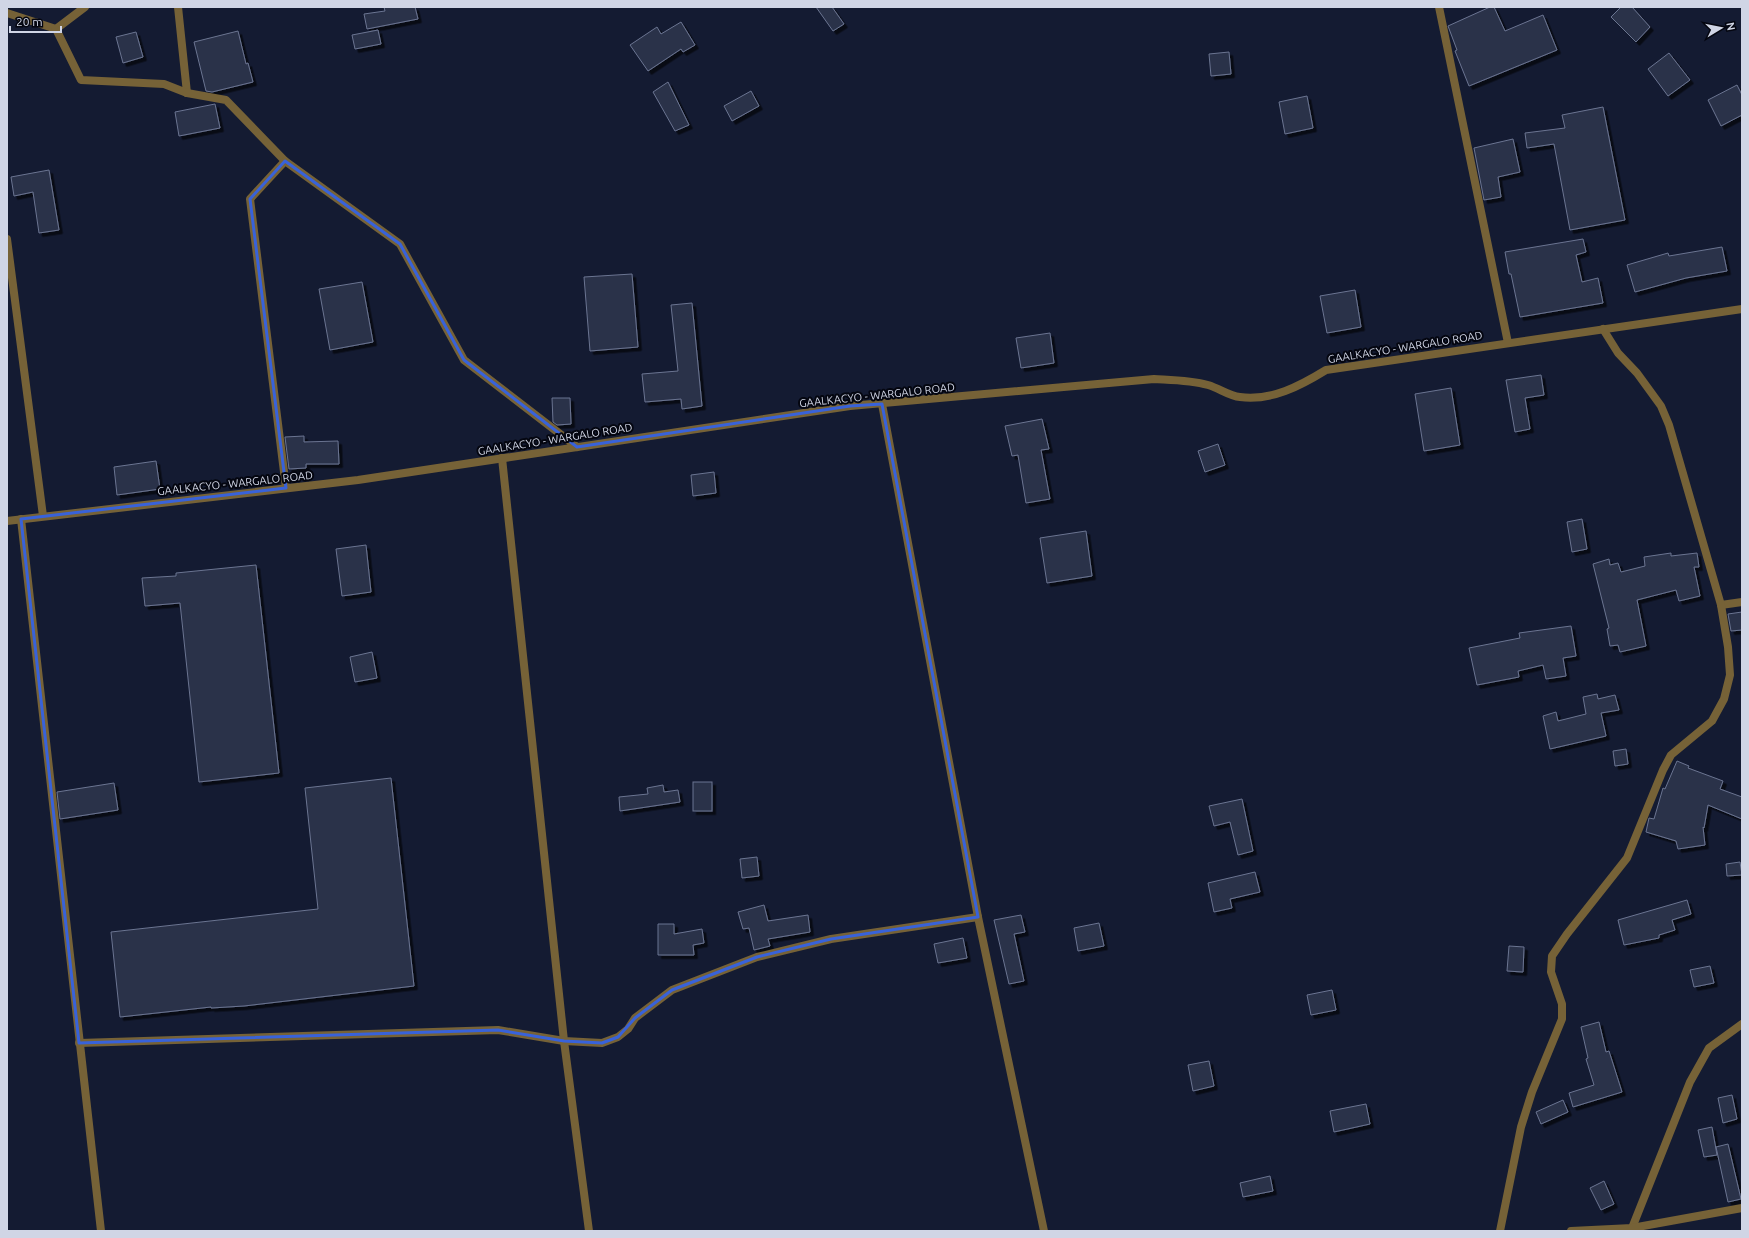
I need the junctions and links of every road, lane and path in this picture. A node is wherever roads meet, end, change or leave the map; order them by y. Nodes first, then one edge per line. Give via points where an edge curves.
1 (85, 7) edge
2 (178, 7) edge
3 (1439, 7) edge
4 (7, 13) edge
5 (56, 29) junction
6 (187, 93) junction
7 (285, 161) junction
8 (7, 239) edge
9 (1742, 309) edge
10 (1603, 329) junction
11 (1508, 343) junction
12 (882, 404) junction
13 (577, 447) junction
14 (502, 458) junction
15 (286, 488) junction
16 (43, 516) junction
17 (21, 519) junction
18 (7, 520) edge
19 (1742, 602) edge
20 (1721, 605) junction
21 (978, 917) junction
22 (1742, 1024) edge
23 (564, 1041) junction
24 (79, 1043) junction
25 (1742, 1208) edge
26 (1632, 1228) junction
27 (101, 1231) edge
28 (589, 1231) edge
29 (1044, 1231) edge
30 (1500, 1231) edge
31 (1571, 1231) edge

1 - 5 street
2 - 6 street
3 - 11 street
4 - 5 street
5 - 6 street via 81,80 164,84
6 - 7 street via 226,100
7 - 13 street via 400,244 464,360
7 - 15 street via 250,199
8 - 16 street
9 - 10 street, GAALKACYO - WARGALO ROAD
10 - 11 street, GAALKACYO - WARGALO ROAD
10 - 20 street via 1618,353 1661,406 1669,425
11 - 12 street, GAALKACYO - WARGALO ROAD via 1326,370 1300,385 1269,396 1239,397 1209,385 1182,380 1154,379
12 - 13 street, GAALKACYO - WARGALO ROAD via 850,406
12 - 21 street
13 - 14 street, GAALKACYO - WARGALO ROAD
14 - 15 street, GAALKACYO - WARGALO ROAD
14 - 23 street
15 - 16 street, GAALKACYO - WARGALO ROAD
16 - 17 street, GAALKACYO - WARGALO ROAD
17 - 18 street, GAALKACYO - WARGALO ROAD
17 - 24 street
19 - 20 street
20 - 30 street via 1730,675 1724,699 1712,721 1671,755 1627,858 1566,934 1552,956 1551,972 1562,1004 1562,1019 1532,1092 1521,1127
21 - 23 street via 832,939 778,950 672,990 635,1018 628,1029 618,1037 602,1043
21 - 29 street
22 - 26 street via 1709,1048 1694,1075
23 - 24 street via 498,1030
23 - 28 street
24 - 27 street
25 - 26 street
26 - 31 street

